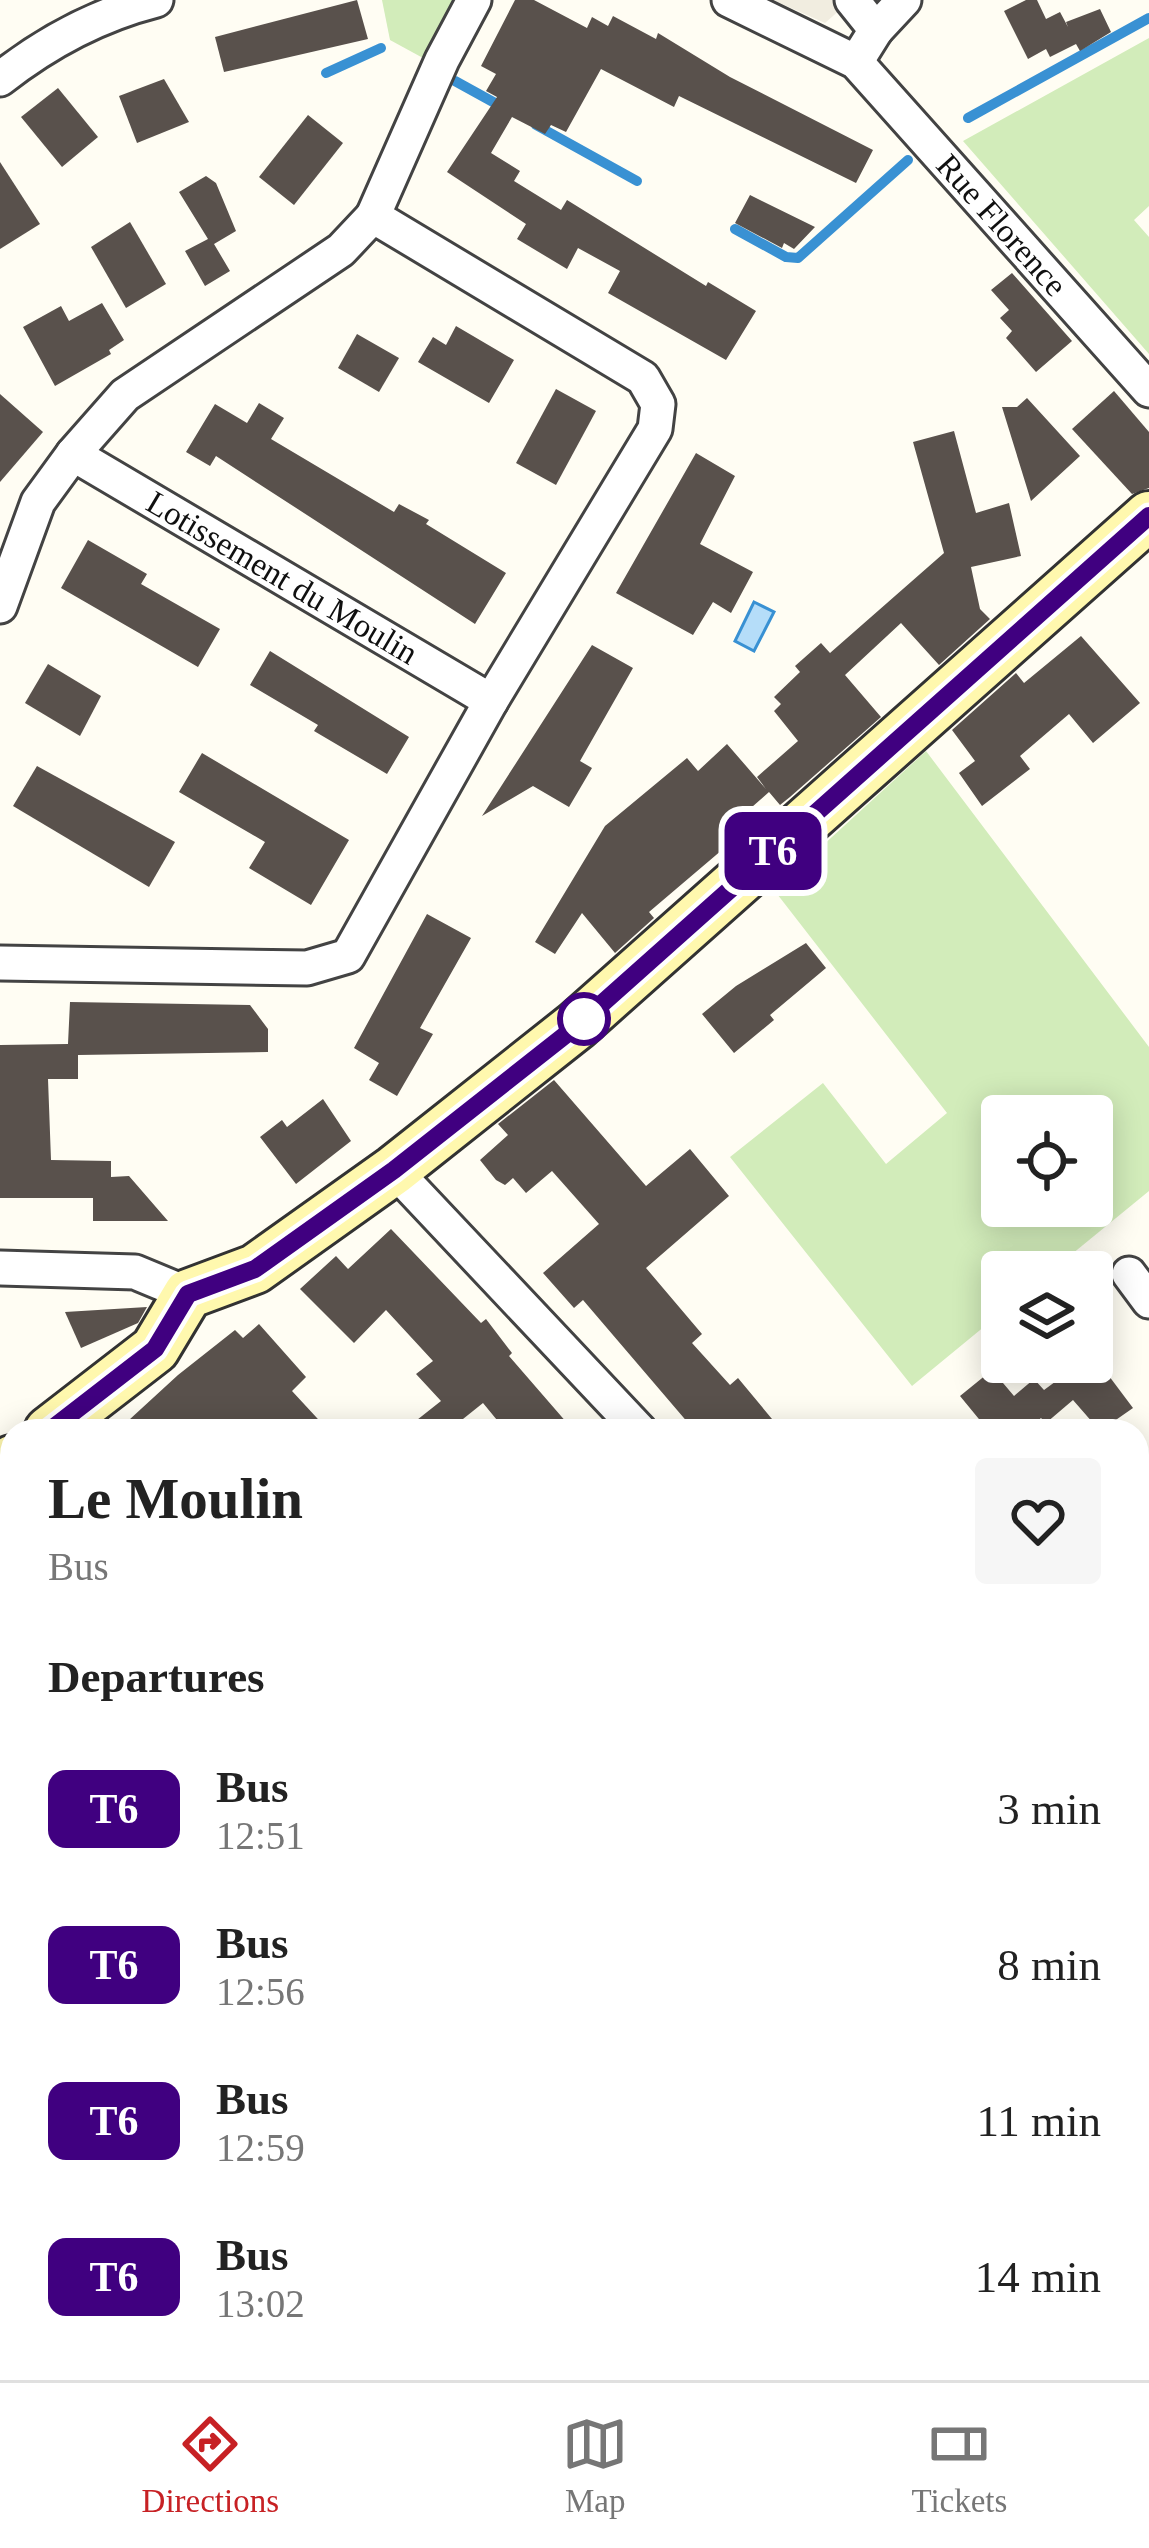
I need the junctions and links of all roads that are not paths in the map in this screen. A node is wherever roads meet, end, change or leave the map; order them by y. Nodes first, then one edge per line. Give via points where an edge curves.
1 (156, 0) edge
2 (474, 0) edge
3 (729, 0) edge
4 (852, 0) edge
5 (904, 0) edge
6 (876, 30) junction
7 (856, 62) junction
8 (0, 79) edge
9 (373, 216) junction
10 (1149, 390) edge
11 (74, 454) junction
12 (1149, 516) edge
13 (0, 605) edge
14 (491, 701) junction
15 (0, 963) edge
16 (394, 1170) junction
17 (0, 1268) edge
18 (188, 1294) junction
19 (65, 1419) edge
20 (629, 1419) edge

1 - 8 street via 44,44
2 - 9 street
3 - 7 street
4 - 6 street
5 - 6 street
6 - 7 street
7 - 10 street, Rue Florence
9 - 11 street via 340,250 125,395
9 - 14 street via 643,378 658,404 655,429
11 - 13 street via 38,502
11 - 14 street, Lotissement du Moulin
12 - 16 street via 578,1025
14 - 15 street via 347,956 307,968
16 - 18 street via 255,1269
16 - 20 street
17 - 18 street via 135,1272
18 - 19 street via 155,1349

